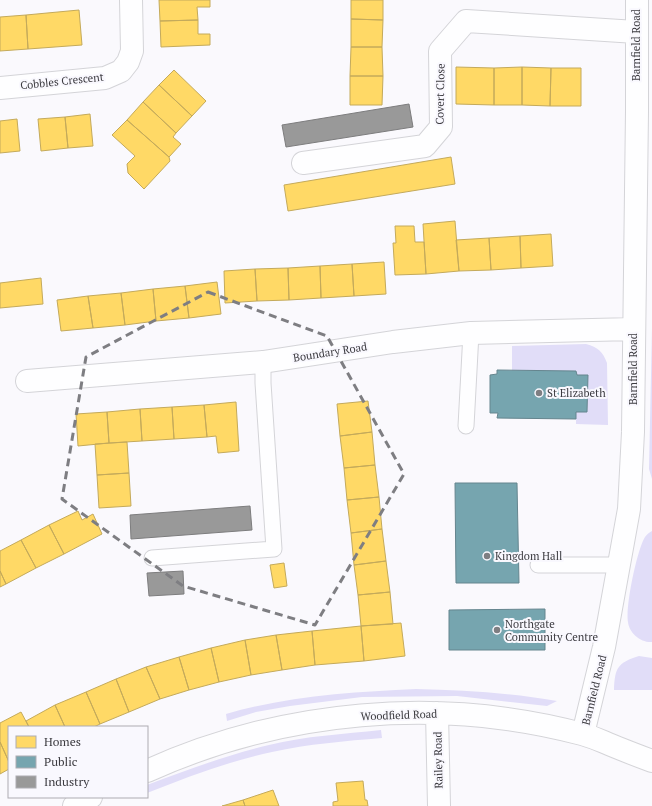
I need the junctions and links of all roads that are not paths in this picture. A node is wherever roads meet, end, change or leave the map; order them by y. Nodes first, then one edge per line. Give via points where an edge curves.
1 (131, 0) edge
2 (637, 0) edge
3 (636, 32) junction
4 (0, 88) edge
5 (644, 111) edge
6 (303, 163) dead end
7 (634, 329) junction
8 (471, 333) junction
9 (263, 362) junction
10 (27, 381) dead end
11 (466, 426) dead end
12 (152, 558) dead end
13 (538, 565) dead end
14 (618, 565) junction
15 (438, 713) junction
16 (583, 734) junction
17 (652, 761) edge
18 (148, 770) edge
19 (89, 798) edge
20 (74, 806) edge
21 (439, 806) edge

1 - 4 street, Cobbles Crescent via 132,51 121,71 105,78
2 - 3 street, Barnfield Road
3 - 5 street, Barnfield Road
3 - 6 street, Covert Close via 466,22 440,51 441,128 425,146
5 - 7 street, Barnfield Road
7 - 8 street, Boundary Road
7 - 14 street, Barnfield Road via 629,509
8 - 9 street, Boundary Road
8 - 11 lane
9 - 10 street, Boundary Road
9 - 12 lane via 274,548
13 - 14 lane
14 - 16 street, Barnfield Road via 604,647
15 - 16 street, Woodfield Road via 501,717
15 - 18 street, Woodfield Road via 382,713 316,720 245,736
15 - 21 street, Railey Road
16 - 17 street, Woodfield Road
19 - 20 street

